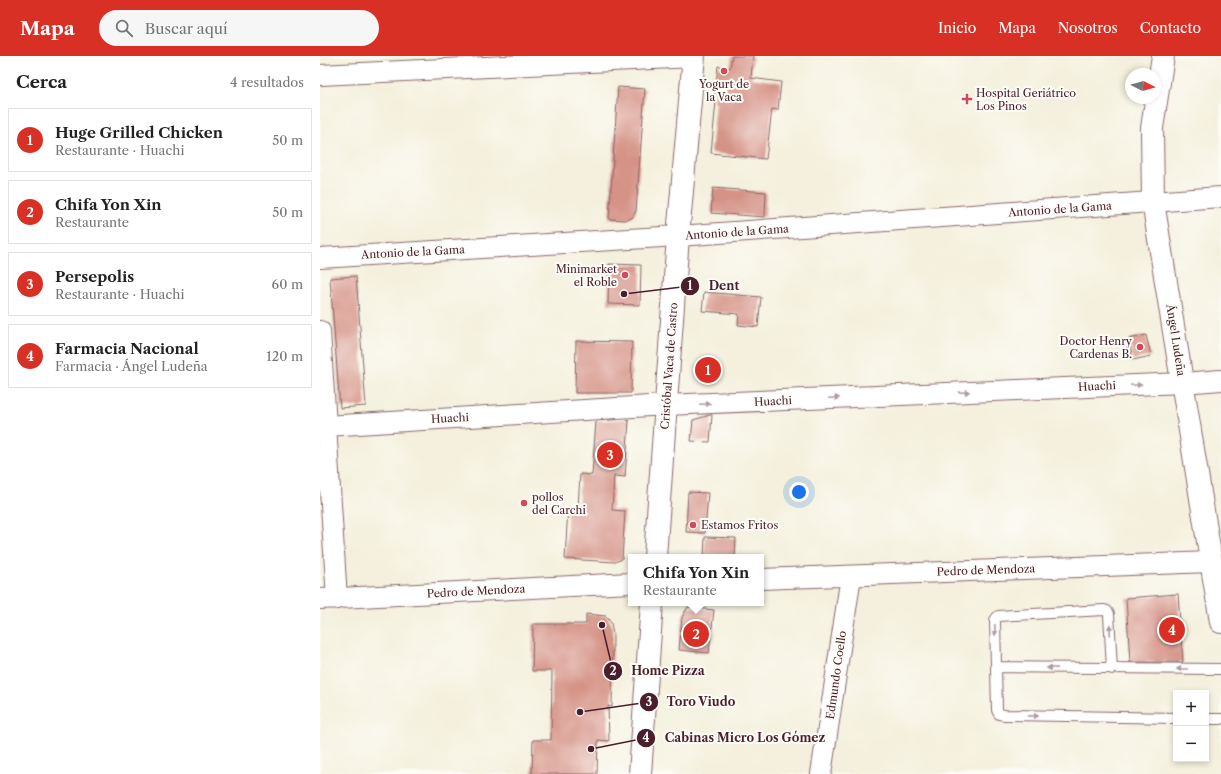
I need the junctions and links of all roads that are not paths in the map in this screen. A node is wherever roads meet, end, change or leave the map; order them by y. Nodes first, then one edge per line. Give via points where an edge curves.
1 (694, 56) edge
2 (1163, 56) edge
3 (320, 75) edge
4 (1221, 197) edge
5 (1153, 202) junction
6 (678, 236) junction
7 (320, 258) edge
8 (320, 337) edge
9 (1221, 380) edge
10 (1183, 383) junction
11 (666, 406) junction
12 (326, 426) junction
13 (325, 471) edge
14 (655, 554) edge
15 (1211, 562) junction
16 (851, 576) junction
17 (764, 579) edge
18 (628, 583) edge
19 (329, 599) edge
20 (652, 606) edge
21 (1221, 622) edge
22 (996, 667) junction
23 (1112, 669) junction
24 (1221, 669) edge
25 (1173, 718) edge
26 (1209, 719) edge
27 (1221, 719) edge
28 (640, 774) edge
29 (821, 774) edge

1 - 3 street
1 - 6 main road, Cristóbal Vaca de Castro
2 - 5 main road, Ángel Ludeña via 1152,128
4 - 5 street, Antonio de la Gama
5 - 6 street, Antonio de la Gama
5 - 10 main road, Ángel Ludeña
6 - 7 street, Antonio de la Gama
6 - 11 main road, Cristóbal Vaca de Castro
8 - 12 street
9 - 10 street, Huachi
11 -> 10 street, Huachi
10 - 15 main road, Ángel Ludeña
11 - 12 street, Huachi
11 - 14 main road, Cristóbal Vaca de Castro
12 - 13 street
13 - 19 street
15 - 16 street, Pedro de Mendoza
15 - 21 main road, Ángel Ludeña
16 - 17 street, Pedro de Mendoza
16 - 29 street, Edmundo Coello
18 - 19 street, Pedro de Mendoza
20 - 28 main road
23 -> 22 lane
23 -> 22 lane via 1109,614 1104,610 998,616 995,620
22 -> 25 lane via 996,710 999,714
24 -> 23 lane
26 - 27 lane

